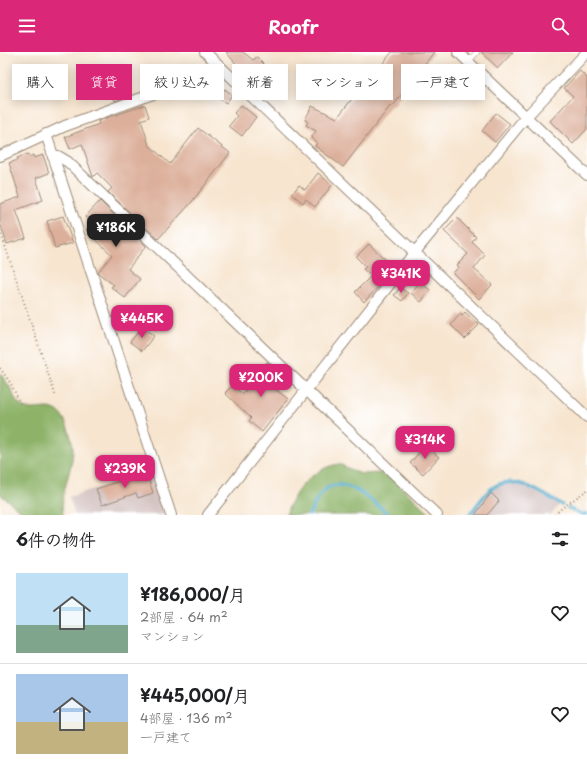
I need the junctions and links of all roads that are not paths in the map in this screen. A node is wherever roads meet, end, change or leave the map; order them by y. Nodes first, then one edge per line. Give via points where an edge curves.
1 (205, 52) edge
2 (458, 52) edge
3 (477, 52) edge
4 (587, 52) edge
5 (468, 62) junction
6 (218, 64) edge
7 (224, 70) edge
8 (140, 99) edge
9 (526, 117) junction
10 (46, 134) junction
11 (0, 156) edge
12 (53, 157) junction
13 (587, 175) edge
14 (414, 252) junction
15 (307, 389) junction
16 (587, 417) edge
17 (171, 515) edge
18 (208, 515) edge
19 (437, 515) edge

1 - 6 street
2 - 5 street
3 - 5 lane
4 - 9 street
5 - 9 street
7 - 14 street
8 - 10 street
9 - 13 street
9 - 14 street
10 - 11 street
10 - 12 street
12 - 15 street via 58,156 68,162
12 - 17 street
14 - 15 street
14 - 16 street
15 - 18 street
15 - 19 street

